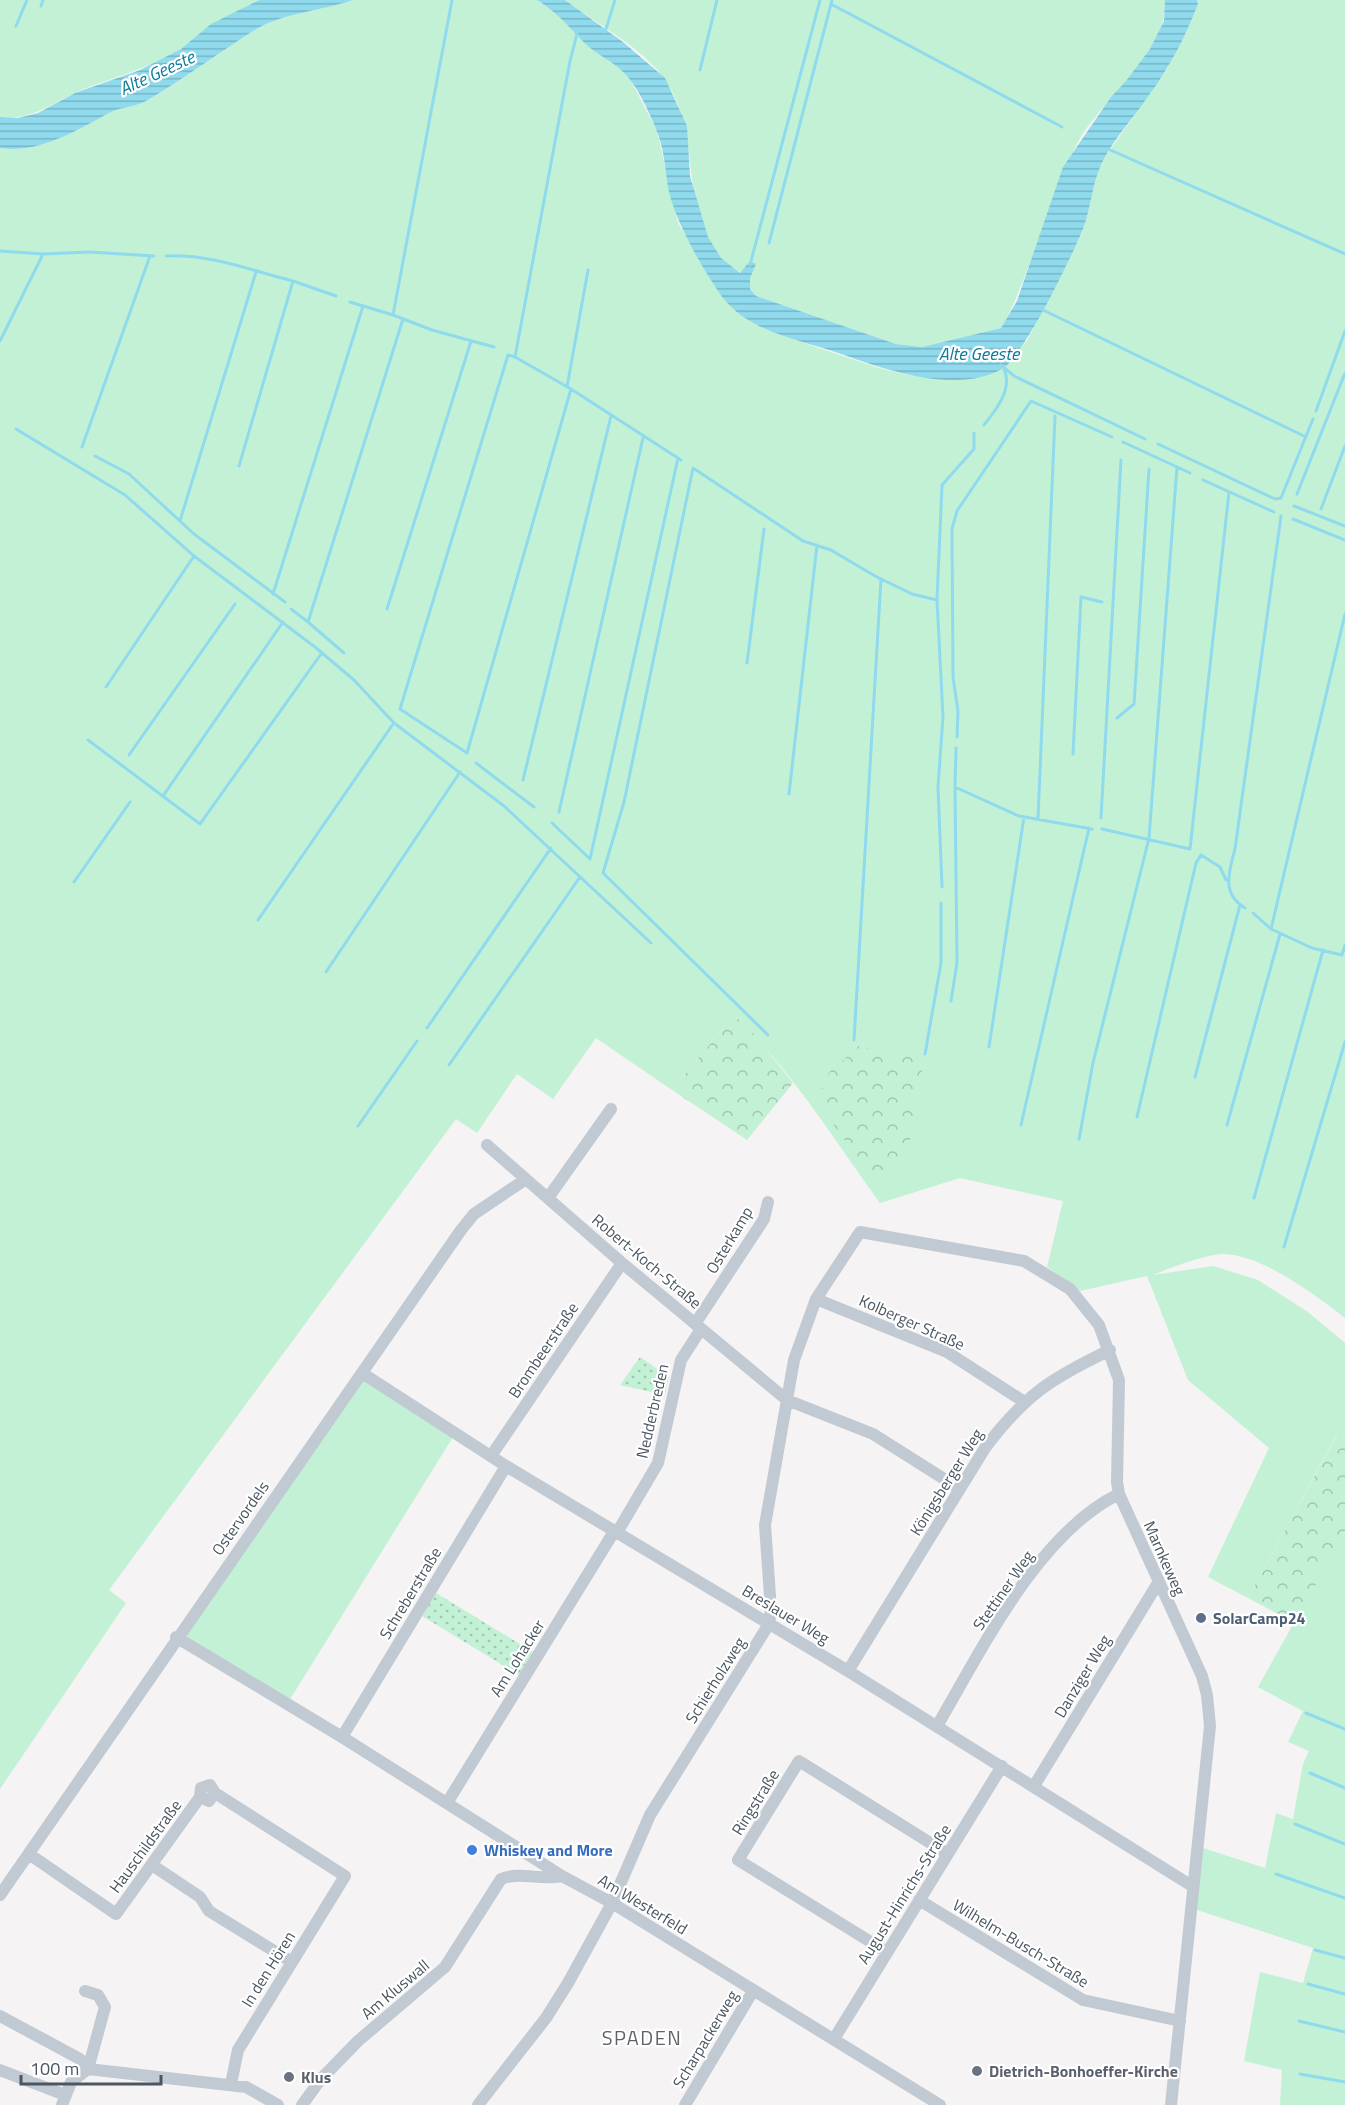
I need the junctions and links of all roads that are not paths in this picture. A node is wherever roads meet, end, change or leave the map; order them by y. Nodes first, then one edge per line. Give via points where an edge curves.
1 (611, 1108) dead end
2 (487, 1145) dead end
3 (526, 1179) junction
4 (548, 1198) junction
5 (768, 1202) dead end
6 (860, 1232) joint
7 (622, 1263) junction
8 (816, 1299) junction
9 (698, 1327) junction
10 (1110, 1350) junction
11 (362, 1373) junction
12 (788, 1400) junction
13 (1023, 1401) junction
14 (491, 1456) junction
15 (506, 1466) junction
16 (960, 1489) junction
17 (1119, 1494) junction
18 (616, 1530) junction
19 (1158, 1583) junction
20 (769, 1624) junction
21 (176, 1637) junction
22 (848, 1671) junction
23 (937, 1726) junction
24 (342, 1737) junction
25 (1002, 1766) junction
26 (1034, 1786) junction
27 (447, 1803) junction
28 (29, 1854) junction
29 (527, 1854) junction
30 (948, 1854) junction
31 (152, 1865) junction
32 (345, 1876) joint
33 (526, 1876) junction
34 (562, 1876) junction
35 (1192, 1886) junction
36 (0, 1895) edge
37 (920, 1900) junction
38 (612, 1903) junction
39 (887, 1952) junction
40 (292, 1962) junction
41 (85, 1991) dead end
42 (753, 1991) junction
43 (0, 2016) edge
44 (1180, 2021) junction
45 (834, 2039) junction
46 (88, 2069) junction
47 (0, 2070) edge
48 (231, 2084) junction
49 (63, 2100) edge
50 (278, 2105) edge
51 (302, 2105) edge
52 (478, 2105) edge
53 (685, 2105) edge
54 (940, 2105) edge
55 (1171, 2105) edge

1 - 4 street
2 - 3 street, Robert-Koch-Straße
3 - 4 street, Robert-Koch-Straße
3 - 11 street, Ostervordels via 474,1214
4 - 7 street, Robert-Koch-Straße
5 - 9 street, Osterkamp via 764,1219
6 - 8 street, Schierholzweg
6 - 10 street, Marnkeweg via 1024,1261 1070,1289 1099,1325
7 - 9 street, Robert-Koch-Straße
7 - 14 street, Brombeerstraße
8 - 12 street, Schierholzweg via 794,1360
8 - 13 street, Kolberger Straße via 947,1352
9 - 12 street, Robert-Koch-Straße
9 - 18 street, Nedderbreden via 681,1360 658,1463
10 - 13 street, Königsberger Weg via 1050,1381
10 - 17 street, Marnkeweg via 1119,1380
11 - 14 street, Breslauer Weg
11 - 21 street, Ostervordels
12 - 16 street, Robert-Koch-Straße via 873,1434
12 - 20 street, Schierholzweg via 765,1525 771,1593
13 - 16 street, Königsberger Weg via 985,1448
14 - 15 street, Breslauer Weg
15 - 18 street, Breslauer Weg
15 - 24 street, Schreberstraße
16 - 22 street, Königsberger Weg
17 - 19 street, Marnkeweg
17 - 23 street, Stettiner Weg via 1071,1528 1019,1590
18 - 20 street, Breslauer Weg
18 - 27 street, Am Lohacker
19 - 26 street, Danziger Weg
19 - 35 street, Marnkeweg via 1202,1676 1209,1708
20 - 22 street, Breslauer Weg
20 - 38 street, Schierholzweg via 650,1815
21 - 24 street, Am Westerfeld
21 - 28 street, Ostervordels
22 - 23 street, Breslauer Weg
23 - 25 street, Breslauer Weg
24 - 27 street, Am Westerfeld
25 - 26 street, Breslauer Weg
25 - 30 street, August-Hinrichs-Straße
26 - 35 street, Breslauer Weg
27 - 29 street, Am Westerfeld
28 - 31 street, Hauschildstraße via 116,1914
28 - 36 street, Ostervordels
29 - 33 street
29 - 34 street, Am Westerfeld
30 - 37 street, August-Hinrichs-Straße
30 - 39 street, Ringstraße via 799,1761 738,1860
31 - 32 street, Hauschildstraße via 200,1797 209,1801 215,1793
31 - 40 street via 200,1897 209,1911
32 - 40 street, In den Hören
33 - 34 street, Am Kluswall
33 - 51 street, Am Kluswall via 501,1880 445,1968 358,2041
34 - 38 street, Am Westerfeld
35 - 44 street, Marnkeweg
37 - 39 street, August-Hinrichs-Straße
37 - 44 street, Wilhelm-Busch-Straße via 1083,2000
38 - 42 street, Am Westerfeld
38 - 52 street, Schierholzweg via 546,2019
39 - 45 street, August-Hinrichs-Straße
40 - 48 street, In den Hören via 238,2050
41 - 46 street via 98,1995 105,2007
42 - 45 street, Am Westerfeld
42 - 53 street, Scharpackerweg
43 - 46 street via 80,2059
44 - 55 street, Marnkeweg
45 - 54 street, Am Westerfeld
46 - 48 street
46 - 49 street via 71,2082
47 - 49 street
48 - 50 street via 255,2091

